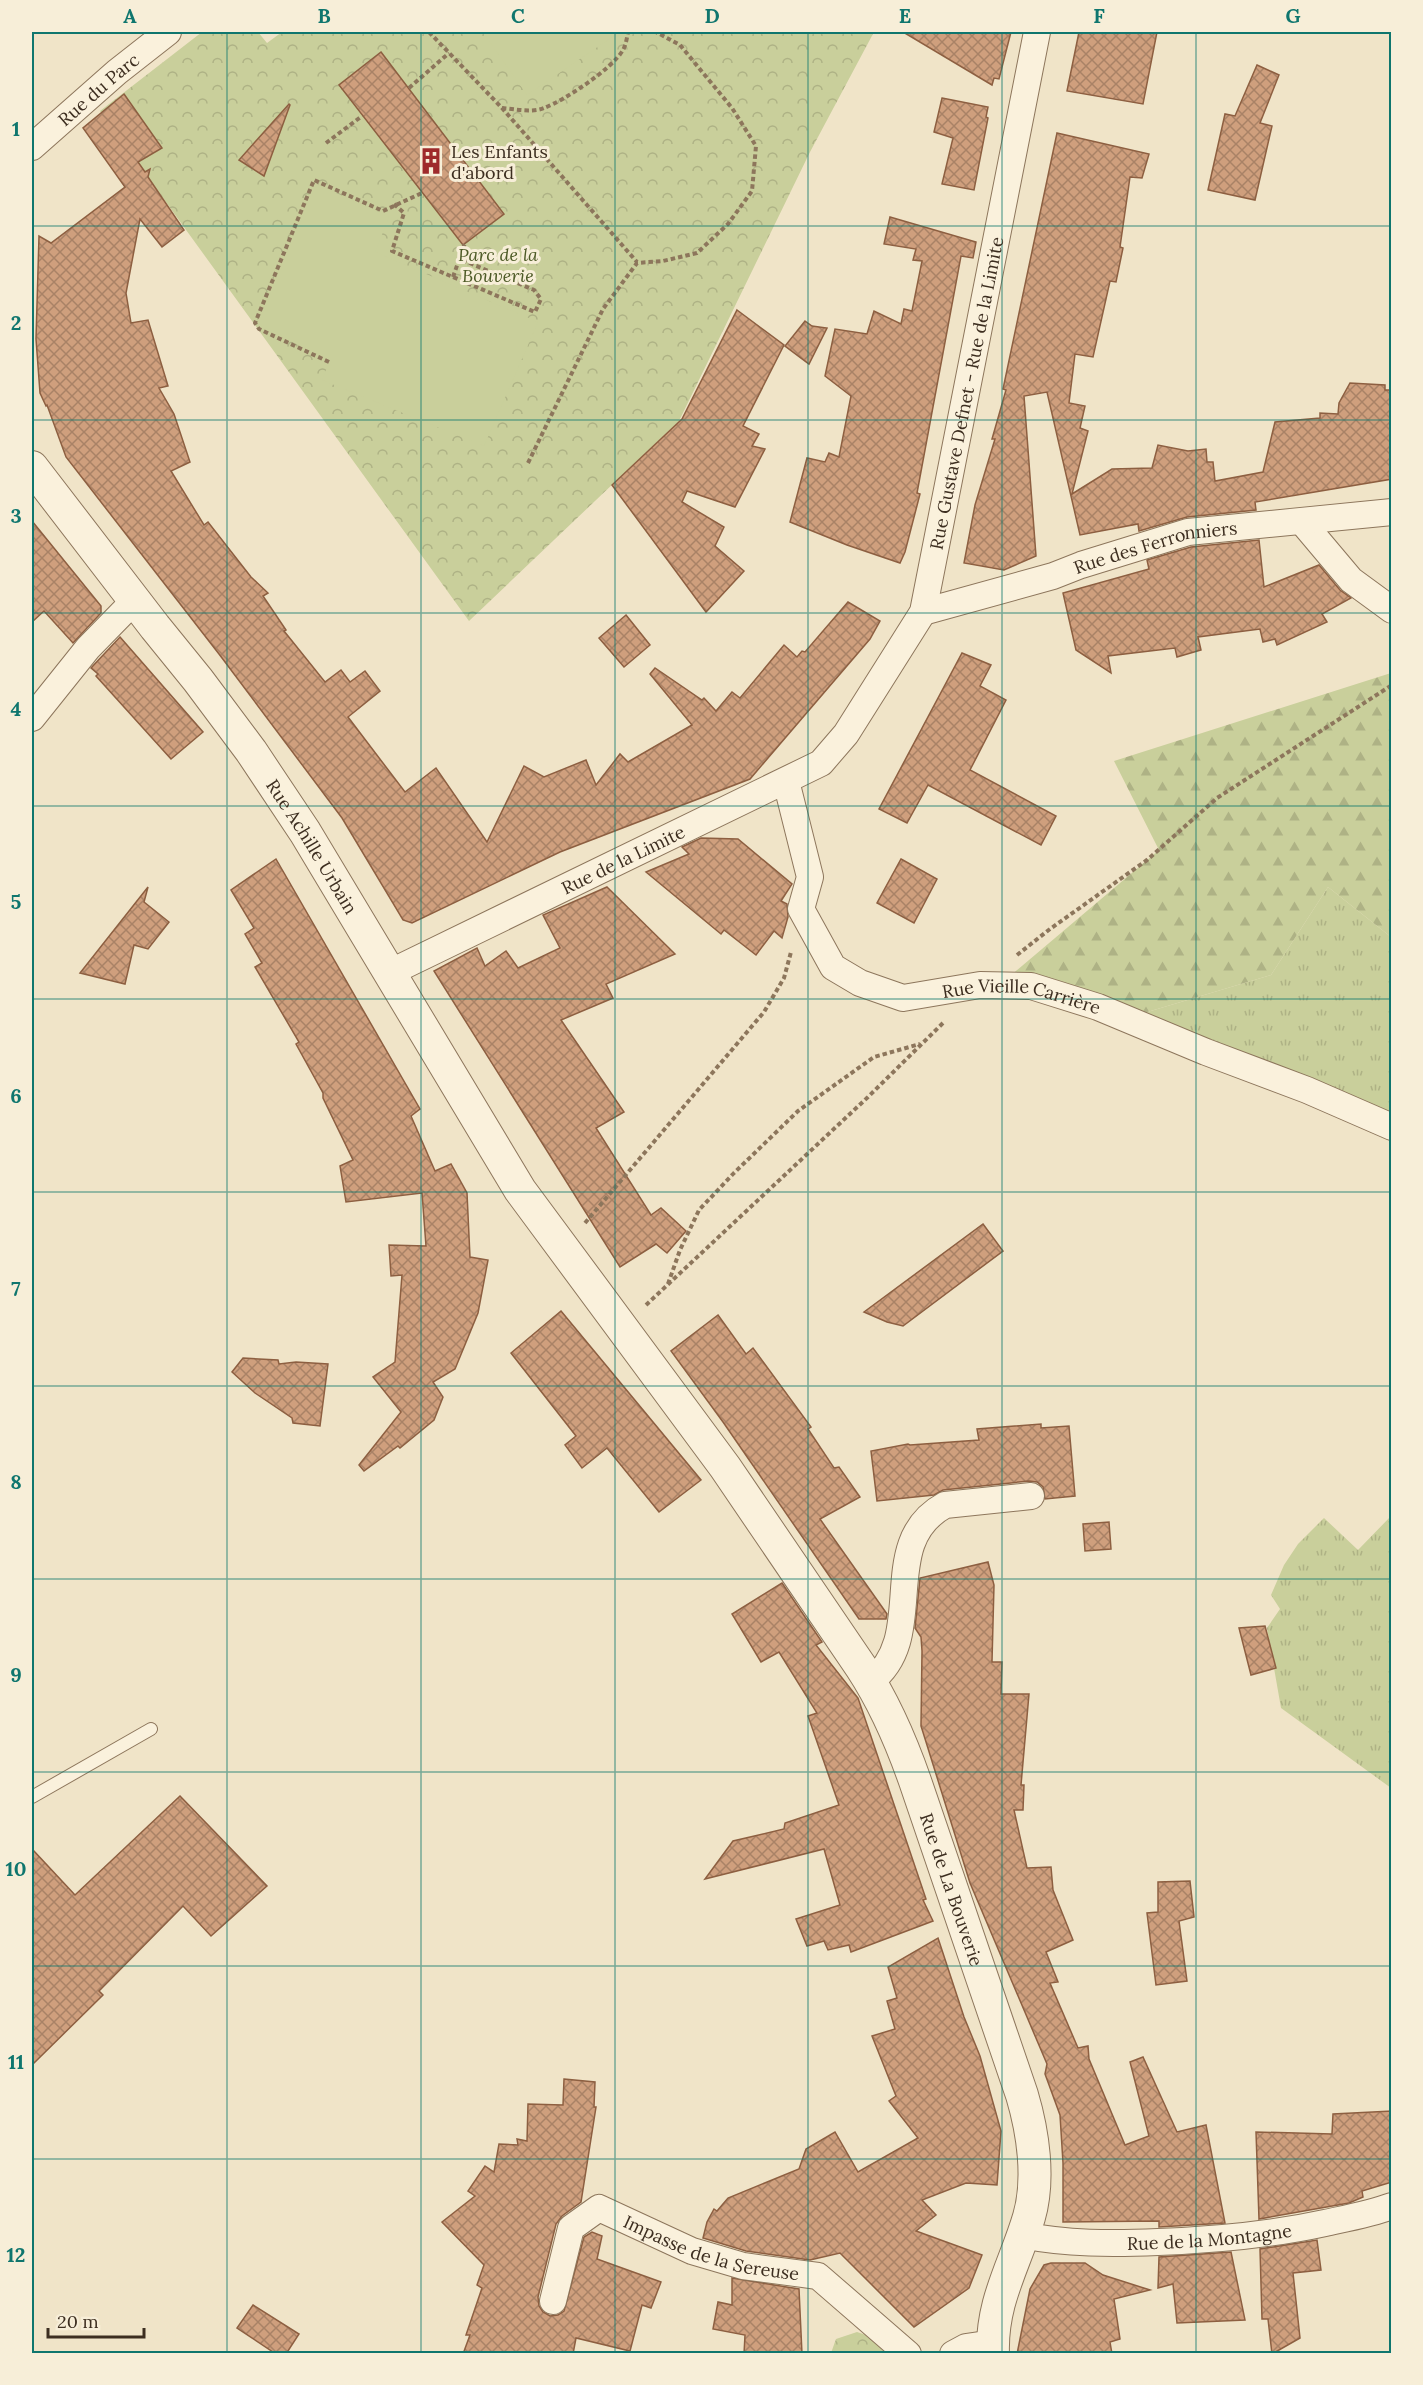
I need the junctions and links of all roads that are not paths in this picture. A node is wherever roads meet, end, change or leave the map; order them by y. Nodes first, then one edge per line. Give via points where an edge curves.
1 (168, 32) edge
2 (1037, 32) edge
3 (32, 147) edge
4 (32, 467) edge
5 (1392, 512) edge
6 (1303, 523) junction
7 (134, 601) junction
8 (1392, 610) edge
9 (923, 612) junction
10 (32, 718) edge
11 (846, 734) joint
12 (786, 781) junction
13 (389, 973) junction
14 (1392, 1126) edge
15 (725, 1467) joint
16 (1031, 1496) dead end
17 (871, 1681) junction
18 (151, 1729) dead end
19 (32, 1797) edge
20 (1392, 2206) edge
21 (1022, 2235) junction
22 (554, 2301) dead end
23 (993, 2348) edge
24 (908, 2354) edge
25 (952, 2354) edge

1 - 3 street, Rue du Parc
2 - 9 street, Rue Gustave Defnet - Rue de la Limite
4 - 7 street, Rue Achille Urbain
5 - 6 street, Rue des Ferronniers
6 - 8 street via 1352,580
6 - 9 street, Rue des Ferronniers via 1188,532 1053,576
7 - 10 street via 88,648
7 - 13 street, Rue Achille Urbain via 251,751
9 - 11 street, Rue Gustave Defnet - Rue de la Limite
11 - 12 street, Rue de la Limite via 821,763
12 - 13 street, Rue de la Limite
12 - 14 street, Rue Vieille Carrière via 810,877 801,909 833,967 860,983 903,998 980,985 1031,987 1098,1007
13 - 15 street, Rue Achille Urbain via 503,1163
15 - 17 street, Rue de La Bouverie
16 - 17 street via 945,1505 921,1522 909,1547 897,1645 888,1665
17 - 21 street, Rue de La Bouverie via 907,1758 1026,2109 1033,2151 1033,2185
18 - 19 lane
20 - 21 street, Rue de la Montagne via 1290,2230 1209,2240 1104,2244
21 - 23 street, Rue de La Bouverie via 999,2298
22 - 24 street, Impasse de la Sereuse via 571,2228 599,2208 692,2251 743,2266 818,2276
23 - 25 street via 966,2347

